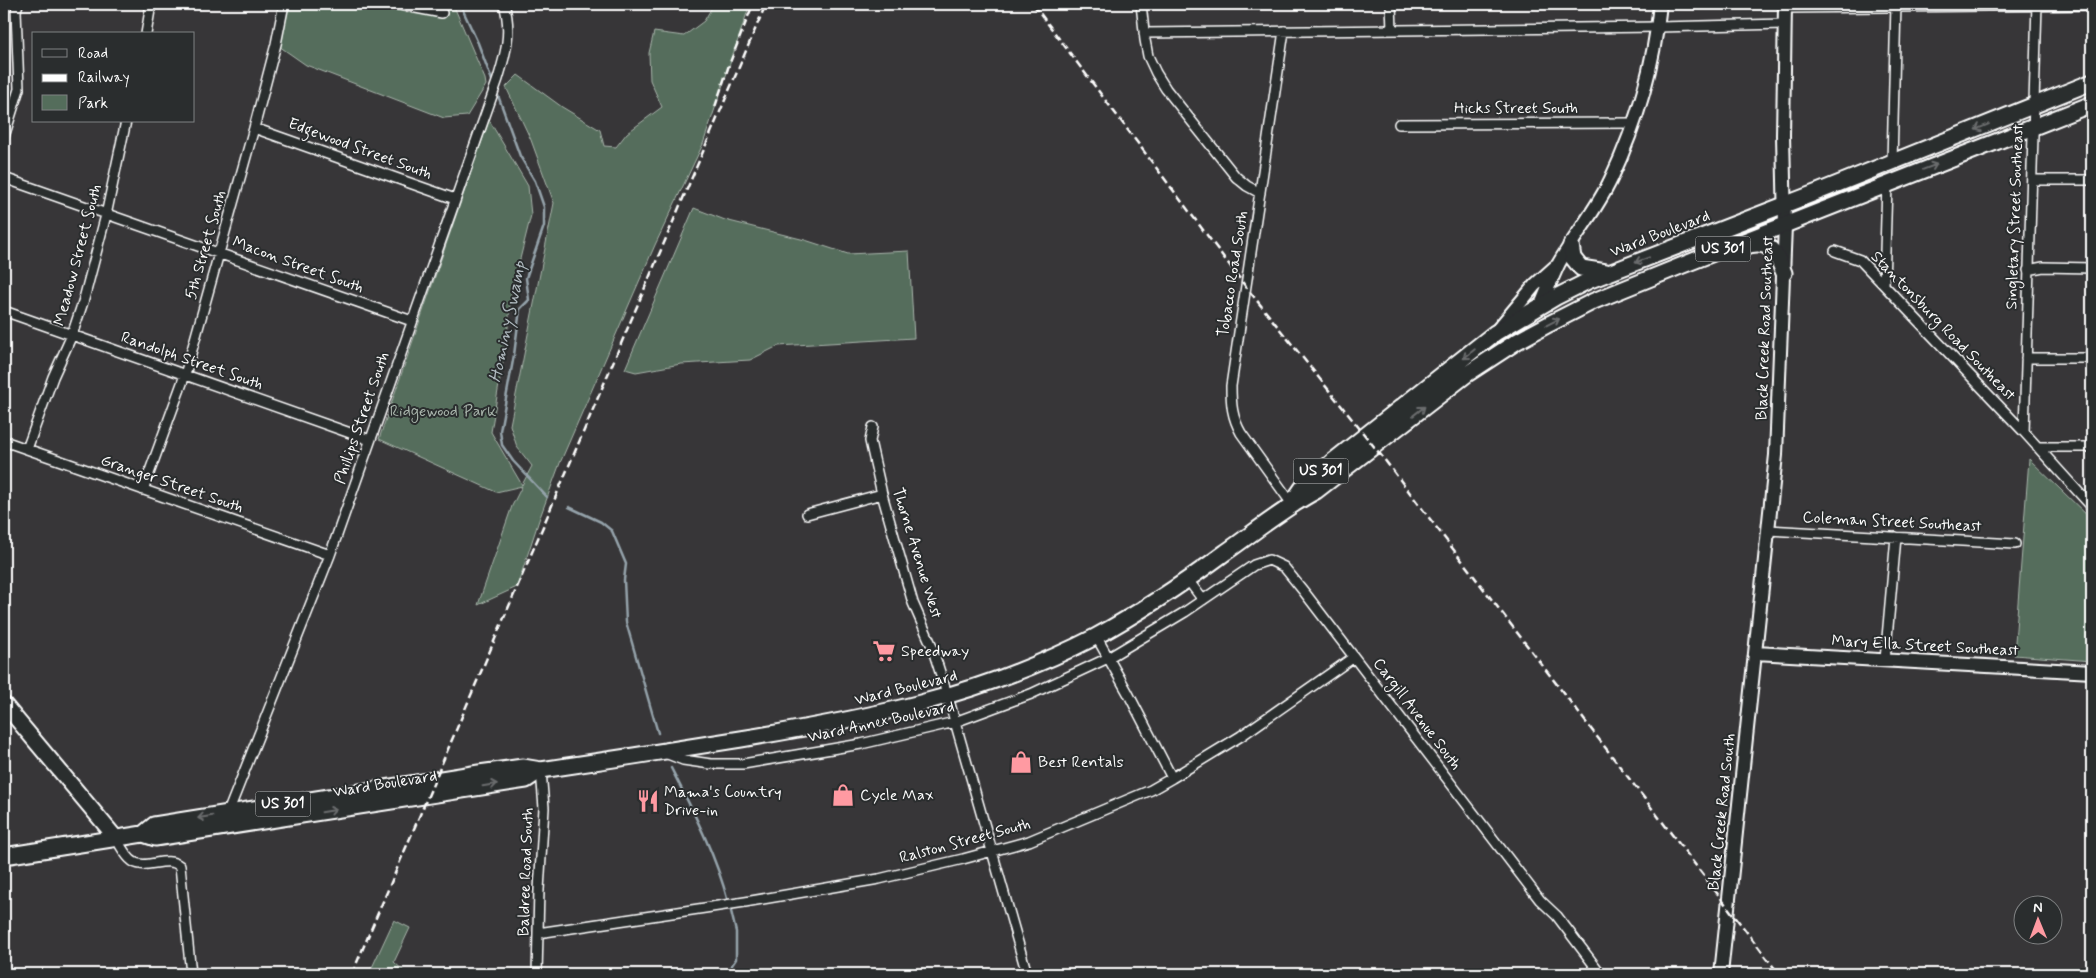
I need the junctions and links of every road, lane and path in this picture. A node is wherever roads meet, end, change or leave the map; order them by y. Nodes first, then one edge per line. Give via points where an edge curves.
1 (18, 4) edge
2 (152, 4) edge
3 (284, 4) edge
4 (395, 4) edge
5 (1141, 4) edge
6 (1391, 4) edge
7 (1660, 4) edge
8 (2037, 4) edge
9 (1896, 5) edge
10 (2092, 5) edge
11 (1785, 6) edge
12 (505, 8) edge
13 (442, 13) dead end
14 (1785, 24) junction
15 (1658, 27) junction
16 (1392, 30) junction
17 (1284, 31) junction
18 (146, 32) edge
19 (1144, 33) junction
20 (2092, 82) edge
21 (2092, 104) edge
22 (2033, 105) junction
23 (126, 122) edge
24 (1634, 123) junction
25 (1398, 124) dead end
26 (254, 128) junction
27 (2033, 128) junction
28 (4, 137) edge
29 (1956, 137) junction
30 (1892, 162) junction
31 (4, 178) edge
32 (2032, 180) junction
33 (2092, 180) edge
34 (1887, 184) junction
35 (1260, 193) junction
36 (455, 199) junction
37 (1785, 214) junction
38 (106, 215) junction
39 (1572, 245) junction
40 (1721, 250) junction
41 (1835, 251) dead end
42 (220, 253) junction
43 (1559, 264) junction
44 (2092, 268) edge
45 (2028, 270) junction
46 (1610, 272) junction
47 (1784, 273) junction
48 (1884, 285) junction
49 (1615, 292) junction
50 (1541, 305) junction
51 (4, 311) edge
52 (412, 321) junction
53 (1495, 333) junction
54 (72, 335) junction
55 (1524, 338) junction
56 (2026, 358) junction
57 (2092, 358) edge
58 (185, 375) junction
59 (873, 427) dead end
60 (2024, 432) junction
61 (370, 440) junction
62 (4, 441) edge
63 (2092, 447) edge
64 (2037, 448) junction
65 (27, 449) junction
66 (143, 490) junction
67 (882, 494) junction
68 (1292, 504) junction
69 (2092, 507) edge
70 (807, 514) dead end
71 (1768, 530) junction
72 (1896, 538) junction
73 (2015, 544) dead end
74 (330, 555) junction
75 (1188, 580) junction
76 (1202, 600) junction
77 (1096, 636) junction
78 (1756, 653) junction
79 (1354, 656) junction
80 (1108, 658) junction
81 (1885, 660) junction
82 (2092, 672) edge
83 (948, 697) junction
84 (4, 704) edge
85 (956, 722) junction
86 (660, 752) junction
87 (541, 770) junction
88 (1172, 778) junction
89 (227, 814) junction
90 (222, 828) junction
91 (143, 834) junction
92 (116, 838) junction
93 (992, 851) junction
94 (4, 856) edge
95 (538, 933) junction
96 (191, 974) edge
97 (537, 974) edge
98 (1028, 974) edge
99 (1601, 974) edge
100 (1720, 974) edge

1 - 28 street via 19,89
2 - 18 street
3 - 26 street, 5th Street South
4 - 13 street
5 - 19 street
6 - 16 street
7 - 15 street
8 - 9 street
8 - 10 street
8 - 22 street, Singletary Street Southeast
9 - 11 street
9 - 30 street
11 - 14 street, Black Creek Road Southeast
12 - 36 street, Phillips Street South via 508,44
14 - 15 street
14 - 37 street, Black Creek Road Southeast
15 - 16 street
15 - 24 street
16 - 17 street
17 - 19 street
17 - 35 street, Tobacco Road South
19 - 35 street via 1148,56 1166,90 1236,177
20 - 22 highway, Ward Boulevard / US 301
21 - 27 highway, Ward Boulevard / US 301
22 - 27 street, Singletary Street Southeast
22 -> 29 highway, Ward Boulevard / US 301
23 - 38 street, Meadow Street South
24 - 25 street, Hicks Street South
24 - 39 street via 1611,180
26 - 36 street, Edgewood Street South
26 - 42 street, 5th Street South
27 - 32 street, Singletary Street Southeast
34 -> 27 highway, Ward Boulevard / US 301
29 - 30 highway, Ward Boulevard / US 301
29 - 37 highway via 1924,157
30 - 37 highway, Ward Boulevard / US 301
31 - 38 street, Macon Street South
32 - 33 street
32 - 45 street, Singletary Street Southeast
34 - 37 highway, Ward Boulevard / US 301
34 - 48 street
35 - 68 street, Tobacco Road South via 1231,404 1241,433
36 - 52 street, Phillips Street South
37 - 40 highway, Ward Boulevard / US 301
37 -> 46 highway, Ward Boulevard / US 301
37 - 47 street, Black Creek Road Southeast
37 - 49 highway via 1666,263
38 - 42 street, Macon Street South
38 - 54 street, Meadow Street South
39 - 43 street
39 - 46 highway via 1573,258 1581,268
40 - 47 highway via 1765,245 1775,254
40 - 49 highway, Ward Boulevard / US 301
41 - 48 street, Stantonsburg Road Southeast via 1860,260
42 - 52 street, Macon Street South
42 - 58 street, 5th Street South
43 - 50 street
43 - 53 street via 1535,285
44 - 45 street via 2043,267
45 - 56 street, Singletary Street Southeast
46 - 50 highway, Ward Boulevard / US 301
47 - 71 street, Black Creek Road Southeast via 1776,455
48 - 60 street, Stantonsburg Road Southeast
55 -> 49 highway, Ward Boulevard / US 301
50 - 53 highway, Ward Boulevard / US 301
50 - 55 highway
51 - 54 street, Randolph Street South
52 - 61 street, Phillips Street South
53 -> 68 highway, Ward Boulevard / US 301 via 1332,462 1303,487
54 - 58 street, Randolph Street South
54 - 65 street, Meadow Street South
68 -> 55 highway, Ward Boulevard / US 301 via 1316,491 1467,374
56 - 57 street
56 - 60 street, Singletary Street Southeast
58 - 61 street, Randolph Street South
58 - 66 street, 5th Street South
59 - 67 street, Thorne Avenue West via 870,441
60 - 64 street, Stantonsburg Road Southeast
61 - 74 street, Phillips Street South
62 - 65 street, Granger Street South
63 - 64 street
64 - 69 street
65 - 66 street, Granger Street South
66 - 74 street, Granger Street South
67 - 70 street
67 - 83 street, Thorne Avenue West via 913,603 931,644
68 - 75 highway, Ward Boulevard
71 - 72 street, Coleman Street Southeast
71 - 78 street, Black Creek Road Southeast
72 - 73 street, Coleman Street Southeast
72 - 81 street
74 - 89 street, Phillips Street South
75 - 76 street
75 - 77 highway, Ward Boulevard
76 - 79 street, Cargill Avenue South via 1254,565 1276,561
76 - 80 street, Ward Annex Boulevard
77 - 80 street
77 - 83 highway, Ward Boulevard via 1026,669
78 - 81 street, Mary Ella Street Southeast
78 - 100 street, Black Creek Road South
79 - 88 street, Ralston Street South via 1241,736
79 - 99 street, Cargill Avenue South via 1540,900
80 - 85 street, Ward Annex Boulevard via 1031,694
80 - 88 street
81 - 82 street, Mary Ella Street Southeast
83 - 85 street, Thorne Avenue West
83 - 86 highway, Ward Boulevard via 869,717
84 - 92 main road
85 - 86 street, Ward Annex Boulevard via 861,744 743,764 683,760
85 - 93 street, Thorne Avenue West
86 - 87 highway, Ward Boulevard
87 - 89 highway, Ward Boulevard / US 301 via 523,767
90 -> 87 highway, Ward Boulevard / US 301 via 526,780
87 - 95 street, Baldree Road South via 544,808
88 - 93 street, Ralston Street South via 1081,820 1029,841
89 - 90 street, Phillips Street South
89 -> 91 highway, Ward Boulevard / US 301 via 154,825
90 - 91 highway, Ward Boulevard / US 301 via 155,838
91 - 92 highway, Ward Boulevard
92 - 94 highway, Ward Boulevard
92 - 96 street via 134,862 168,861 180,866
93 - 95 street, Ralston Street South via 879,879
93 - 98 street, Thorne Avenue West
95 - 97 street, Baldree Road South

